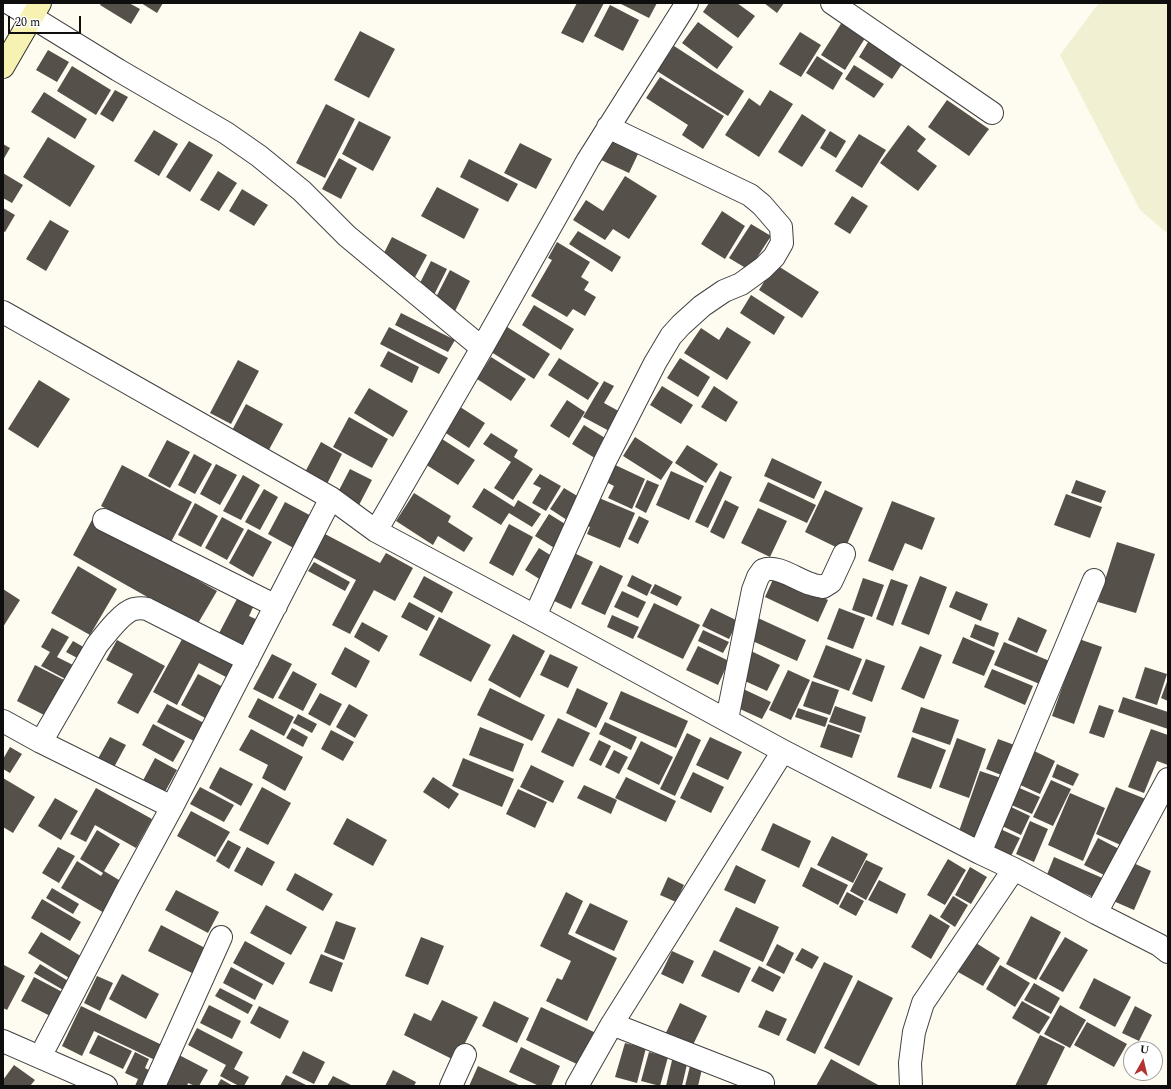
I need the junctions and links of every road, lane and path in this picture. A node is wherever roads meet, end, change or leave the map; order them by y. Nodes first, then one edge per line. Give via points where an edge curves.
1 (9, 3) edge
2 (687, 3) edge
3 (832, 3) edge
4 (36, 10) edge
5 (3, 67) edge
6 (992, 113) dead end
7 (608, 127) junction
8 (3, 312) edge
9 (482, 348) junction
10 (331, 498) junction
11 (104, 520) dead end
12 (376, 531) junction
13 (844, 554) dead end
14 (1094, 580) dead end
15 (276, 606) junction
16 (535, 616) junction
17 (248, 660) junction
18 (727, 719) junction
19 (3, 721) edge
20 (41, 742) junction
21 (783, 750) junction
22 (1168, 779) edge
23 (172, 807) junction
24 (980, 854) junction
25 (1014, 869) junction
26 (1096, 913) junction
27 (221, 937) dead end
28 (1168, 952) edge
29 (612, 1024) junction
30 (7, 1049) edge
31 (465, 1054) dead end
32 (40, 1057) junction
33 (763, 1083) dead end
34 (106, 1086) edge
35 (154, 1086) edge
36 (451, 1086) edge
37 (577, 1086) edge
38 (911, 1086) edge

1 - 4 street
2 - 7 street
3 - 6 street
4 - 5 street
4 - 9 street via 259,156 302,191 347,236
7 - 9 street
7 - 16 street via 750,195 781,227 782,243 774,257 763,268 702,306 671,336 605,461
8 - 10 street
9 - 12 street
10 - 12 street
10 - 15 street
11 - 15 street
12 - 16 street
13 - 18 street via 832,582 823,587 811,585 775,569 767,568 758,577 753,590
14 - 24 street
15 - 17 street
16 - 18 street
17 - 20 street via 147,609 133,609 108,631 97,645
17 - 23 street
18 - 21 street
19 - 20 street
20 - 23 street
21 - 24 street
21 - 29 street
22 - 26 street
23 - 32 street
24 - 25 street
25 - 26 street
25 - 38 street via 923,1004 914,1032 910,1063
26 - 28 street
27 - 35 street
29 - 33 street
29 - 37 street
30 - 32 street
31 - 36 street
32 - 34 street

